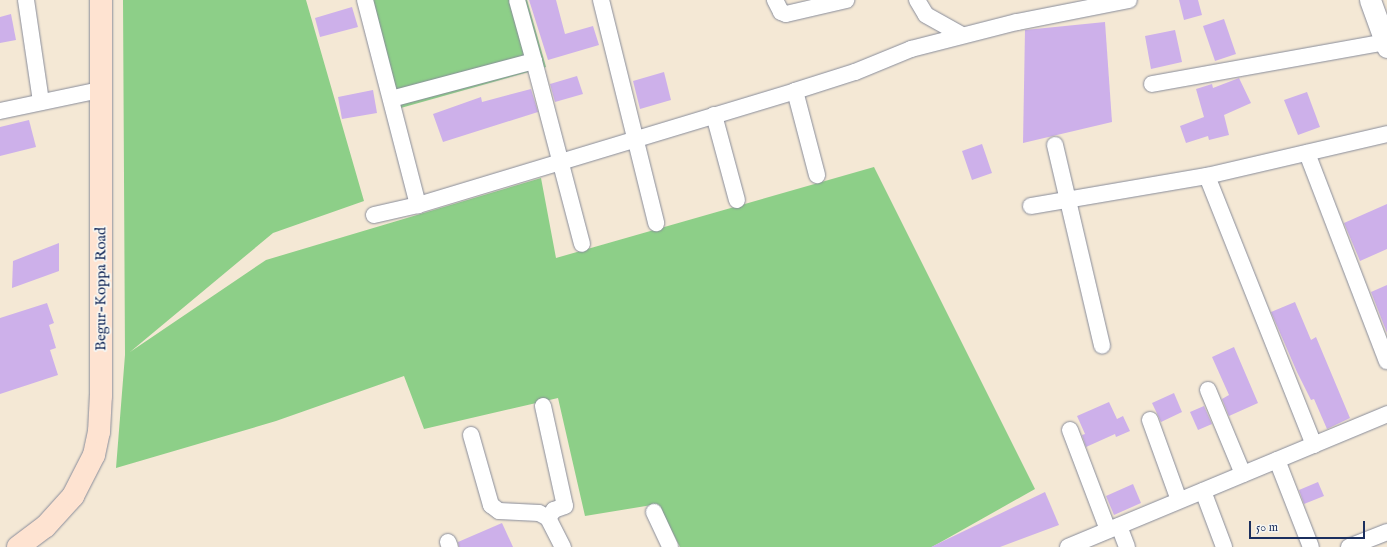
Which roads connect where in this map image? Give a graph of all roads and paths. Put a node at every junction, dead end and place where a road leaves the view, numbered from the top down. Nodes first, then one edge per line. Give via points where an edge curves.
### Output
1 (26, 0) edge
2 (101, 0) edge
3 (365, 0) edge
4 (517, 0) edge
5 (601, 0) edge
6 (775, 0) edge
7 (846, 0) edge
8 (917, 0) edge
9 (1129, 0) edge
10 (1370, 0) edge
11 (962, 36) junction
12 (1386, 45) edge
13 (534, 61) junction
14 (1152, 84) dead end
15 (100, 90) junction
16 (795, 91) junction
17 (391, 99) junction
18 (41, 102) junction
19 (0, 111) edge
20 (714, 115) junction
21 (1387, 134) edge
22 (638, 138) junction
23 (1055, 145) dead end
24 (1307, 152) junction
25 (561, 162) junction
26 (817, 175) dead end
27 (1207, 176) junction
28 (737, 200) dead end
29 (1069, 200) junction
30 (418, 205) junction
31 (1031, 206) dead end
32 (374, 215) dead end
33 (656, 223) dead end
34 (582, 244) dead end
35 (1102, 346) dead end
36 (1387, 361) edge
37 (1208, 390) dead end
38 (543, 406) dead end
39 (1387, 414) edge
40 (1150, 420) dead end
41 (1070, 430) dead end
42 (471, 435) dead end
43 (1314, 444) junction
44 (1277, 460) junction
45 (1242, 474) junction
46 (1203, 491) junction
47 (1179, 500) junction
48 (654, 512) dead end
49 (548, 518) junction
50 (1113, 528) junction
51 (1387, 532) edge
52 (18, 547) edge
53 (563, 547) edge
54 (670, 547) edge
55 (1068, 547) edge
56 (1127, 547) edge
57 (1224, 547) edge
58 (1311, 547) edge
59 (1350, 547) edge

1 - 18 street
2 - 15 main road, Begur-Koppa Road
3 - 17 street
4 - 13 street
5 - 22 street
6 - 7 street via 781,12 786,14
8 - 11 street via 926,15
9 - 11 street
10 - 12 street
11 - 16 street via 911,49 855,72
12 - 14 street
13 - 17 street
13 - 25 street
15 - 18 street
15 - 52 main road, Begur-Koppa Road via 99,432 94,455 73,496 45,527
16 - 20 street
16 - 26 street
17 - 30 street
18 - 19 street
20 - 22 street
20 - 28 street
21 - 24 street
22 - 25 street
22 - 33 street
23 - 29 street
24 - 27 street
24 - 36 street
25 - 30 street
25 - 34 street
27 - 29 street
27 - 43 street
29 - 31 street
29 - 35 street
30 - 32 street
37 - 45 street
38 - 49 street via 565,506 554,510
39 - 43 street
40 - 47 street
41 - 50 street
42 - 49 street via 491,505 499,511 539,513
43 - 44 street
44 - 45 street
44 - 58 street
45 - 46 street
46 - 47 street
46 - 57 street
47 - 50 street
48 - 54 street
49 - 53 street
50 - 55 street
50 - 56 street
51 - 59 street

